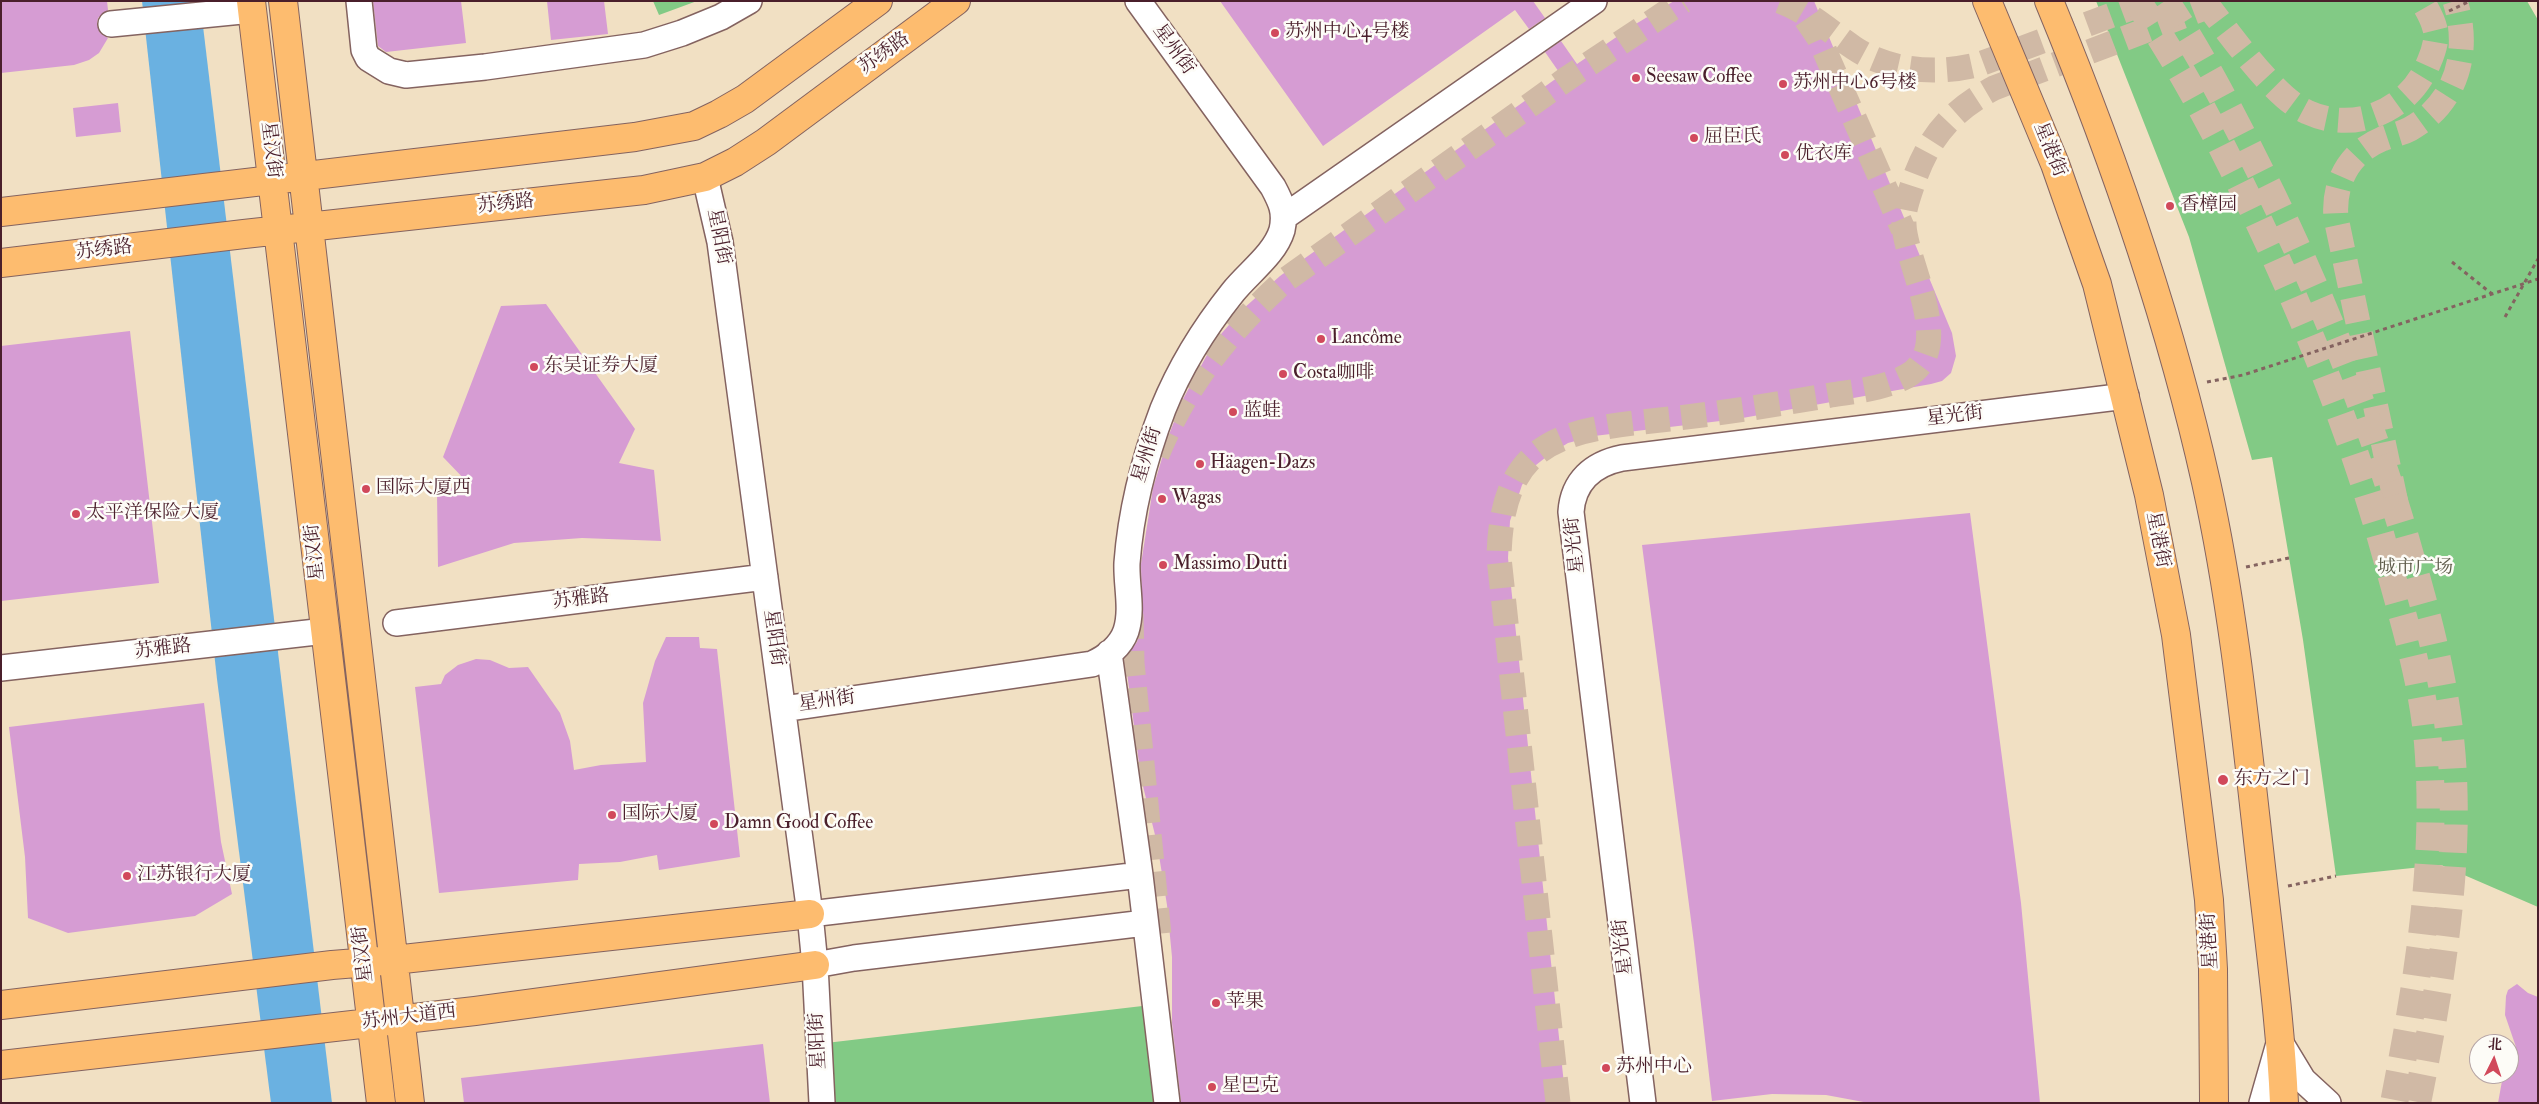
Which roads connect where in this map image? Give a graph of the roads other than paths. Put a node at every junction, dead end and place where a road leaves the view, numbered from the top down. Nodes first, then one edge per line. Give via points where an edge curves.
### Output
1 (284, 1) edge
2 (360, 1) edge
3 (749, 1) edge
4 (878, 1) edge
5 (956, 1) edge
6 (1138, 1) edge
7 (1594, 1) edge
8 (1987, 1) edge
9 (2049, 1) edge
10 (251, 6) edge
11 (121, 23) dead end
12 (303, 176) junction
13 (705, 177) junction
14 (273, 179) junction
15 (1, 212) edge
16 (1284, 217) junction
17 (309, 227) junction
18 (279, 230) junction
19 (1, 263) edge
20 (2126, 396) junction
21 (765, 577) junction
22 (396, 623) dead end
23 (325, 631) junction
24 (1109, 654) junction
25 (1, 668) edge
26 (783, 709) junction
27 (1140, 875) junction
28 (810, 914) junction
29 (1145, 923) junction
30 (394, 960) junction
31 (365, 963) junction
32 (815, 964) junction
33 (1, 1005) edge
34 (400, 1019) junction
35 (372, 1023) junction
36 (2280, 1042) junction
37 (1, 1066) edge
38 (381, 1103) edge
39 (410, 1103) edge
40 (822, 1103) edge
41 (1167, 1103) edge
42 (1643, 1103) edge
43 (2214, 1103) edge
44 (2262, 1103) edge
45 (2284, 1103) edge
46 (2328, 1103) edge

1 - 12 main road, 星汉街
2 - 3 street via 364,50 368,58 389,71 406,75 644,45 721,17
4 - 12 main road via 745,99 694,126 635,137
5 - 13 main road, 苏绣路 via 766,142
6 - 16 street, 星州街 via 1273,187 1282,203
7 - 16 street
8 - 20 main road, 星港街 via 2062,180 2097,284
9 - 36 main road via 2127,201 2183,386 2206,484 2247,726
10 - 11 street via 209,15
10 - 14 main road, 星汉街
12 - 14 main road
12 - 17 main road, 星汉街
13 - 17 main road, 苏绣路 via 644,190
13 - 21 street, 星阳街 via 720,242
14 - 15 main road
14 - 18 main road, 星汉街
16 - 24 street, 星州街 via 1273,246 1210,324 1165,405 1146,457 1133,511 1127,566 1129,610 1126,631
17 - 18 main road, 苏绣路
17 - 30 main road, 星汉街
18 - 19 main road, 苏绣路
18 - 23 main road, 星汉街
20 - 42 street, 星光街 via 1622,458 1602,463 1582,481 1571,512
20 - 43 main road, 星港街 via 2176,635 2193,760 2209,900
21 - 22 street, 苏雅路
21 - 26 street, 星阳街
23 - 25 street, 苏雅路
23 - 31 main road, 星汉街
24 - 26 street, 星州街 via 1092,664
24 - 27 street
26 - 28 street, 星阳街
27 - 28 street
27 - 29 street
28 - 30 main road
28 - 32 street, 星阳街
29 - 32 street
29 - 41 street
30 - 31 main road
30 - 34 main road, 星汉街
31 - 33 main road
31 - 35 main road, 星汉街
32 - 34 main road, 苏州大道西
32 - 40 street, 星阳街
34 - 35 main road, 苏州大道西
34 - 39 main road, 星汉街
35 - 37 main road, 苏州大道西
35 - 38 main road, 星汉街
36 - 44 street
36 - 45 main road
36 - 46 street via 2303,1080

